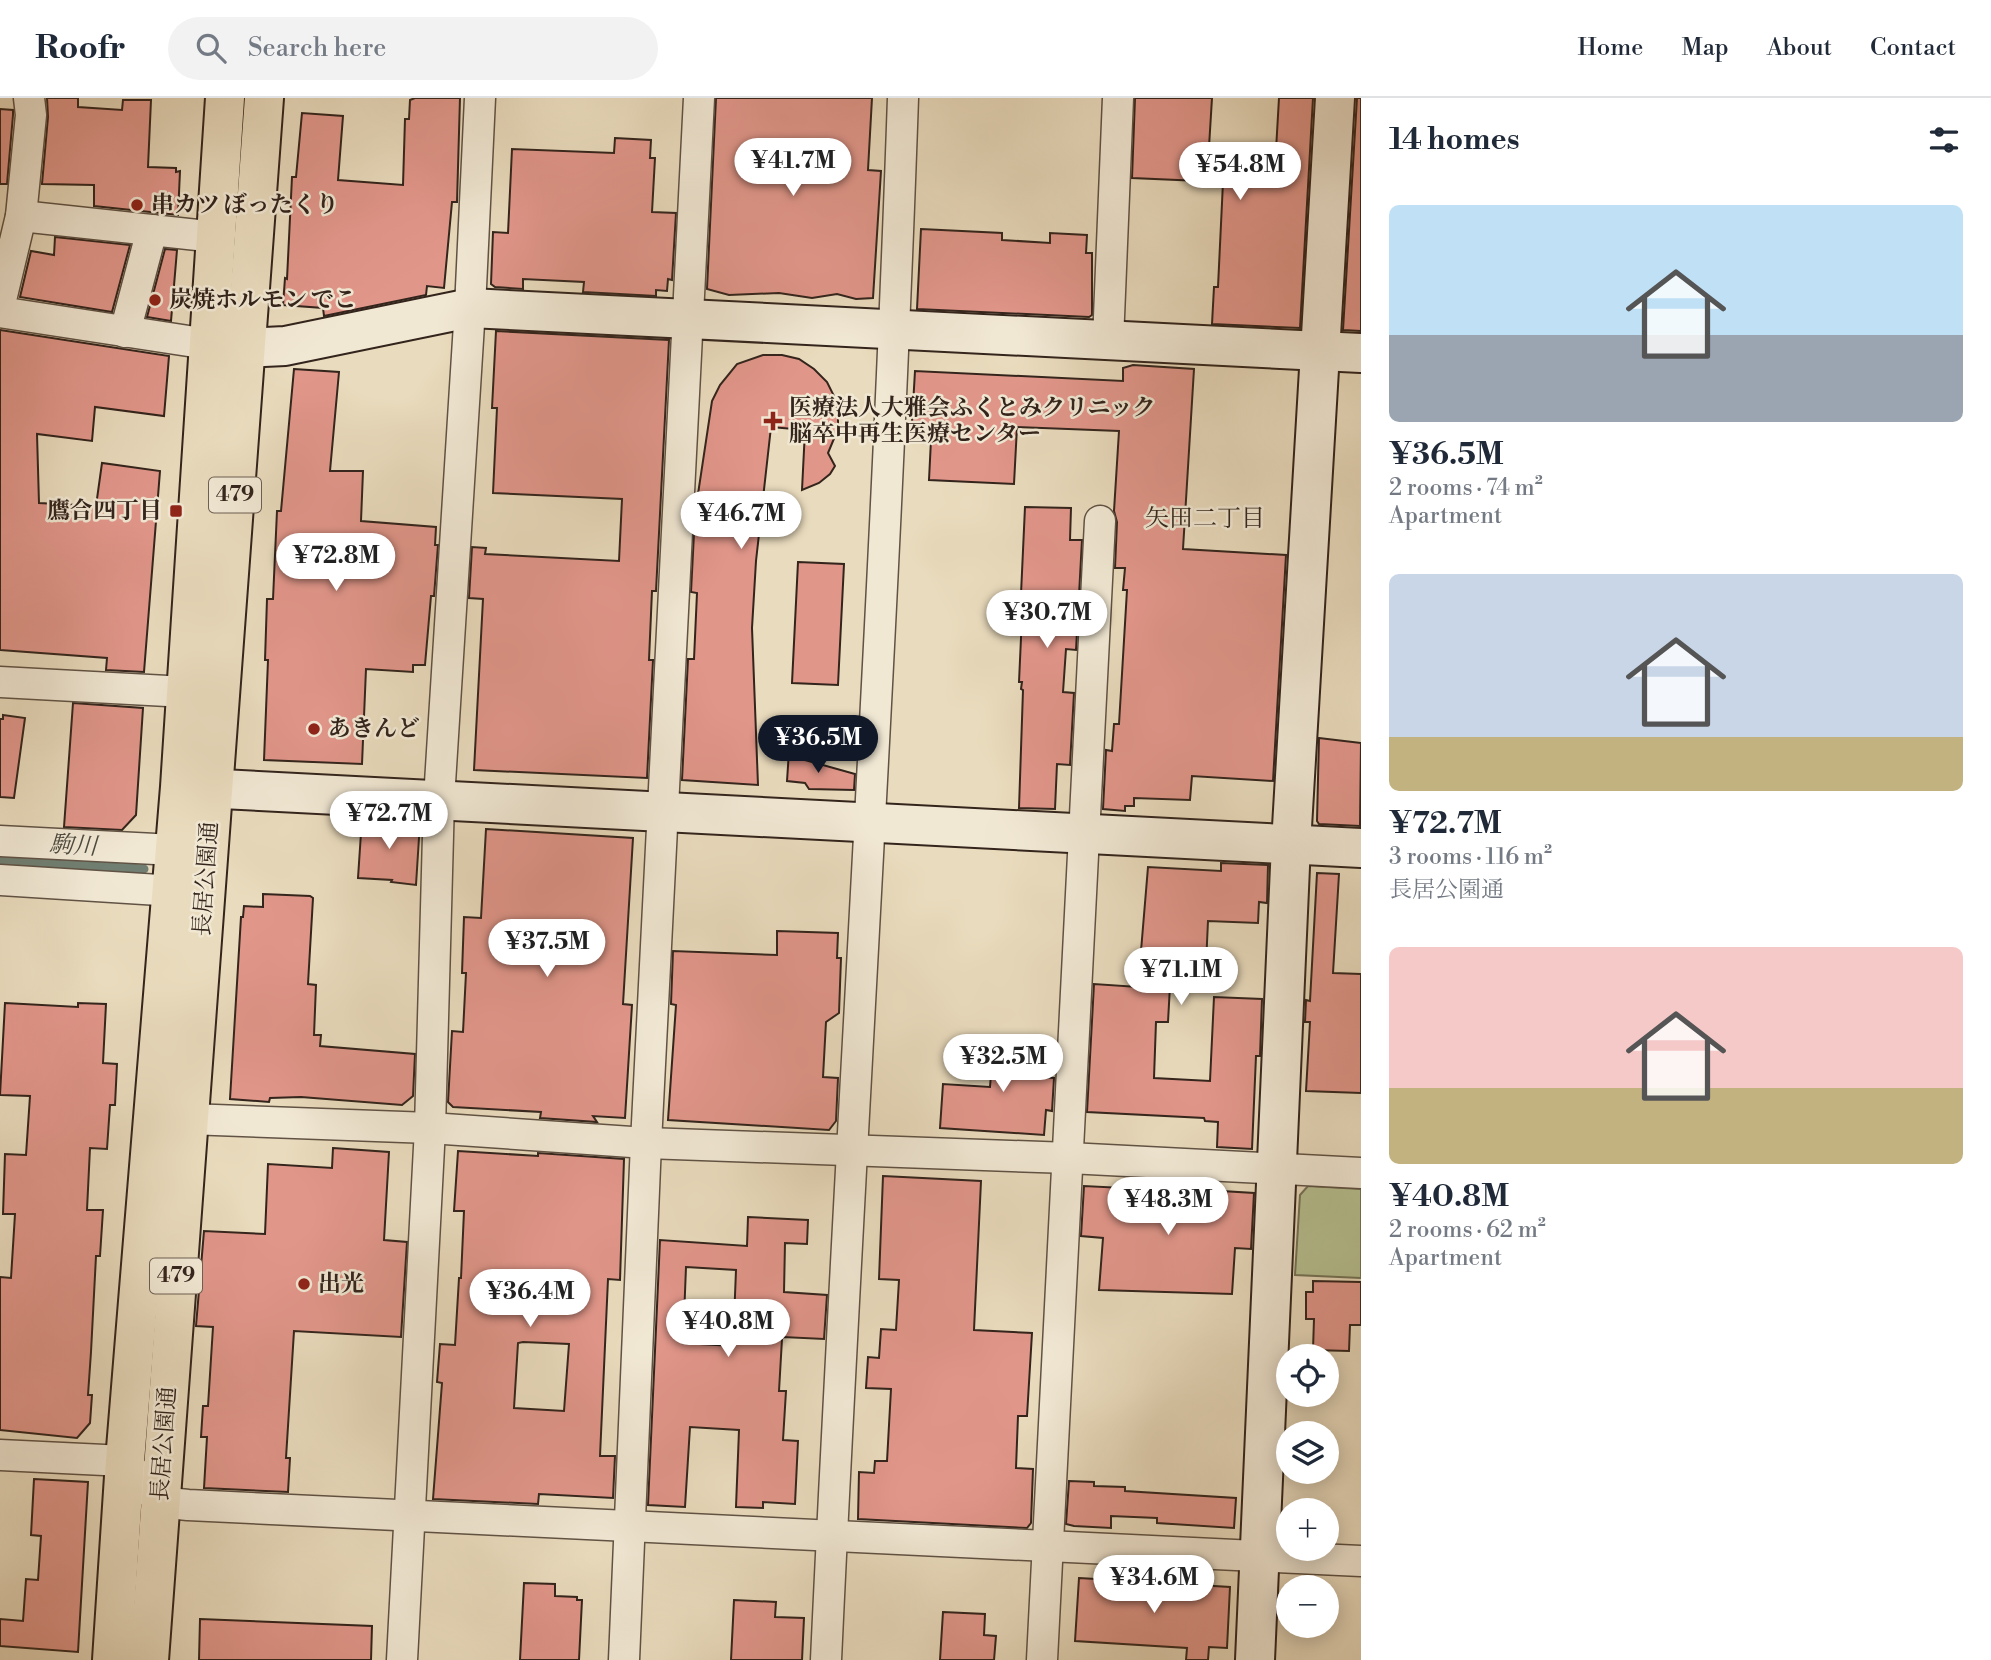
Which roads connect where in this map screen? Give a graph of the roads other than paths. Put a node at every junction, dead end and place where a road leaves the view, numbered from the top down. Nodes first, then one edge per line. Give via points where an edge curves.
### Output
1 (29, 98) edge
2 (225, 98) edge
3 (264, 98) edge
4 (480, 98) edge
5 (699, 98) edge
6 (903, 98) edge
7 (1118, 98) edge
8 (1335, 98) edge
9 (21, 216) junction
10 (152, 230) junction
11 (216, 237) junction
12 (0, 304) edge
13 (470, 308) junction
14 (0, 312) edge
15 (689, 319) junction
16 (895, 330) junction
17 (125, 332) junction
18 (1108, 341) junction
19 (208, 344) junction
20 (246, 348) junction
21 (1321, 351) junction
22 (1361, 353) edge
23 (1100, 521) dead end
24 (0, 682) edge
25 (187, 691) junction
26 (197, 787) junction
27 (439, 799) junction
28 (663, 814) junction
29 (871, 824) junction
30 (1085, 834) junction
31 (0, 841) edge
32 (1291, 845) junction
33 (1361, 848) edge
34 (192, 850) junction
35 (0, 880) edge
36 (189, 891) junction
37 (188, 1119) junction
38 (430, 1128) junction
39 (646, 1143) junction
40 (852, 1150) junction
41 (1069, 1158) junction
42 (1278, 1169) junction
43 (1361, 1173) edge
44 (0, 1455) edge
45 (125, 1461) junction
46 (159, 1502) junction
47 (411, 1515) junction
48 (631, 1525) junction
49 (832, 1535) junction
50 (1047, 1545) junction
51 (1260, 1556) junction
52 (1361, 1561) edge
53 (112, 1660) edge
54 (149, 1660) edge
55 (402, 1660) edge
56 (624, 1660) edge
57 (826, 1660) edge
58 (1042, 1660) edge
59 (1255, 1660) edge

1 - 9 street
2 - 11 highway, 長居公園通 / 479
3 - 20 highway, 長居公園通 / 479
4 - 13 street
5 - 15 street
6 - 16 street
7 - 18 street
8 - 21 street
9 - 10 street
9 - 12 street
10 - 11 street
10 - 17 street
11 - 19 highway, 長居公園通 / 479
13 - 15 street
13 - 20 street via 285,346
13 - 27 street
14 - 17 street
15 - 16 street
15 - 28 street
16 - 18 street
16 - 29 street
17 - 19 street
18 - 21 street
19 - 20 street
19 - 25 highway, 長居公園通 / 479
20 - 26 highway, 長居公園通 / 479
21 - 22 street
21 - 32 street
23 - 30 street
24 - 25 street
25 - 26 highway, 長居公園通 / 479
26 - 27 street
26 - 34 highway, 長居公園通 / 479
27 - 28 street
27 - 38 street
28 - 29 street
28 - 39 street
29 - 30 street
29 - 40 street
30 - 32 street
30 - 41 street
31 - 34 street
32 - 33 street
32 - 42 street
34 - 36 highway, 長居公園通 / 479
35 - 36 street
36 - 37 highway, 長居公園通 / 479
36 - 45 highway, 長居公園通 / 479
37 - 38 street
37 - 46 highway, 長居公園通 / 479
38 - 39 street
38 - 47 street
39 - 40 street
39 - 48 street
40 - 41 street
40 - 49 street
41 - 42 street
41 - 50 street
42 - 43 street
42 - 51 street
44 - 45 street
45 - 46 street
45 - 53 highway, 長居公園通 / 479
46 - 47 street
46 - 54 highway, 長居公園通 / 479
47 - 48 street
47 - 55 street
48 - 49 street
48 - 56 street
49 - 50 street
49 - 57 street
50 - 51 street
50 - 58 street
51 - 52 street
51 - 59 street

